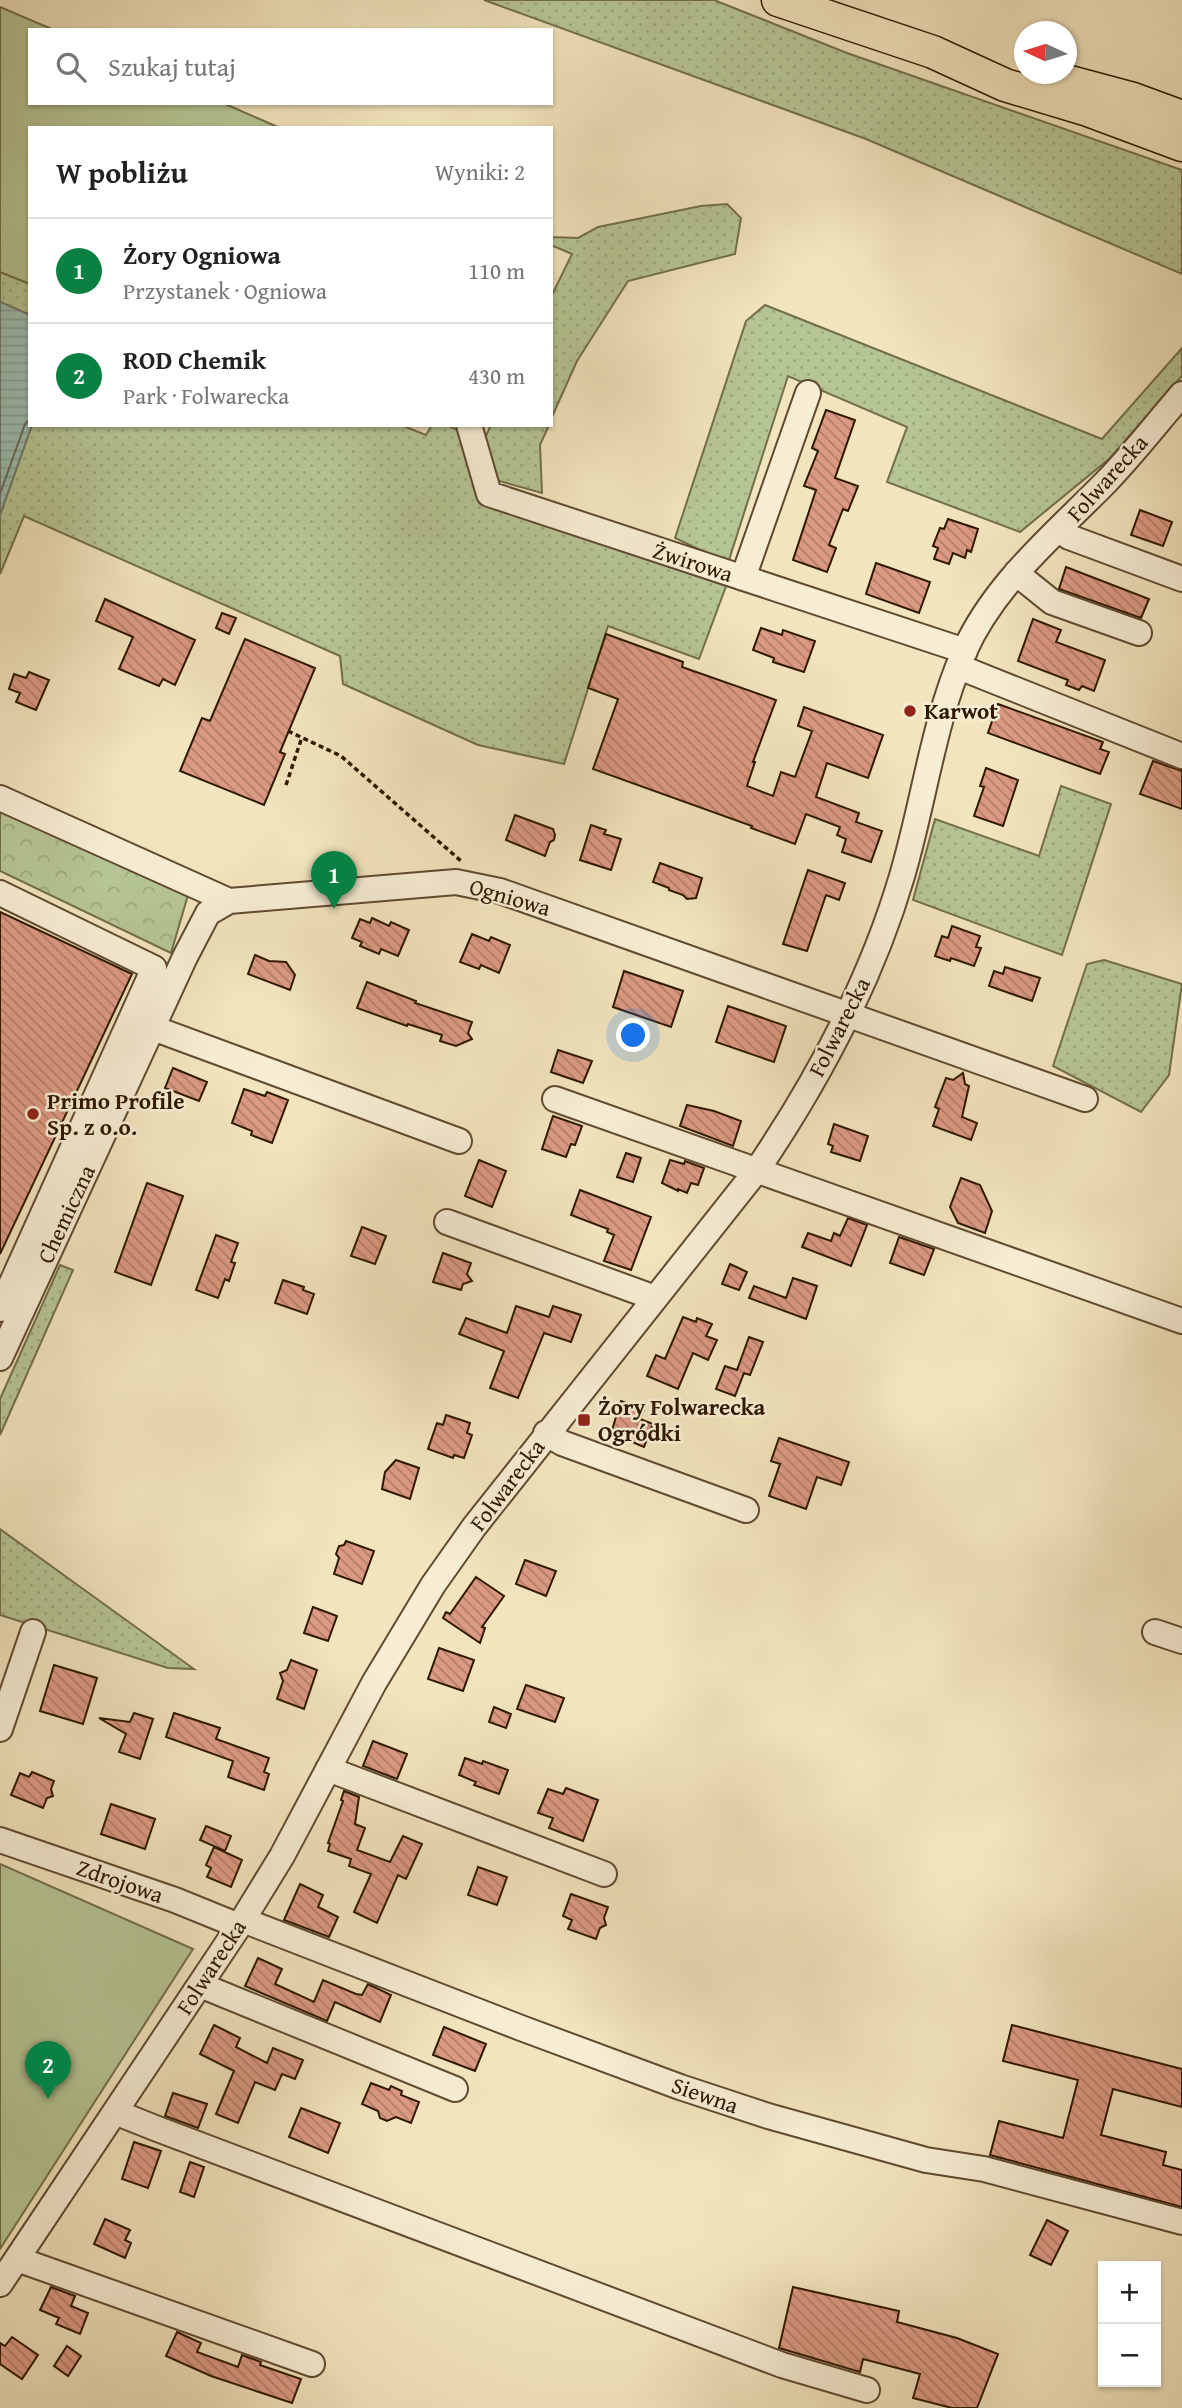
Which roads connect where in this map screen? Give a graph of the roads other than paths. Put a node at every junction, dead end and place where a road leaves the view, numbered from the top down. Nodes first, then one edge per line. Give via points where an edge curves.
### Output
1 (778, 0) edge
2 (933, 52) junction
3 (1014, 67) edge
4 (1077, 84) edge
5 (1182, 117) edge
6 (1182, 145) edge
7 (808, 393) dead end
8 (1182, 394) edge
9 (470, 427) edge
10 (1059, 530) junction
11 (1016, 573) junction
12 (743, 578) junction
13 (1182, 579) edge
14 (1139, 633) dead end
15 (962, 659) junction
16 (1182, 756) edge
17 (0, 798) edge
18 (0, 893) edge
19 (229, 901) junction
20 (181, 967) junction
21 (153, 968) junction
22 (847, 1014) junction
23 (153, 1028) junction
24 (555, 1099) dead end
25 (1085, 1099) dead end
26 (459, 1141) dead end
27 (757, 1170) junction
28 (447, 1222) dead end
29 (655, 1298) junction
30 (0, 1309) edge
31 (1182, 1321) edge
32 (0, 1358) edge
33 (546, 1433) junction
34 (746, 1510) dead end
35 (33, 1632) dead end
36 (1155, 1632) dead end
37 (1182, 1641) edge
38 (0, 1729) edge
39 (328, 1769) junction
40 (0, 1840) edge
41 (604, 1874) dead end
42 (241, 1923) junction
43 (200, 1985) junction
44 (455, 2089) dead end
45 (115, 2112) junction
46 (1182, 2222) edge
47 (17, 2259) junction
48 (0, 2284) edge
49 (312, 2364) dead end
50 (867, 2390) dead end

1 - 2 main road
2 - 3 main road
2 - 6 main road via 1005,85
4 - 5 main road
7 - 12 street
8 - 10 street, Folwarecka
9 - 12 street, Żwirowa via 489,494
10 - 11 street, Folwarecka
10 - 13 street, Folwarecka
11 - 14 street via 1052,602
11 - 15 street, Folwarecka via 985,613
12 - 15 street, Żwirowa
15 - 16 street
15 - 22 street, Folwarecka via 940,725 902,876 878,947
17 - 19 street
18 - 21 street
19 - 20 street via 208,913
19 - 22 street, Ogniowa via 456,882 477,885
20 - 21 street
20 - 23 street, Chemiczna
21 - 30 street
22 - 25 street, Ogniowa
22 - 27 street, Folwarecka
23 - 26 street
23 - 32 street, Chemiczna
24 - 27 street
27 - 29 street, Folwarecka
27 - 31 street
28 - 29 street
29 - 33 street, Folwarecka
33 - 34 street via 562,1443
33 - 39 street, Folwarecka via 433,1585
35 - 38 street
36 - 37 street
39 - 41 street
39 - 42 street, Folwarecka
40 - 42 street, Zdrojowa
42 - 43 street, Folwarecka
42 - 46 street, Siewna via 768,2116
43 - 44 street
43 - 45 street, Folwarecka
45 - 47 street, Folwarecka
45 - 50 street via 782,2365
47 - 48 street, Folwarecka
47 - 49 street

